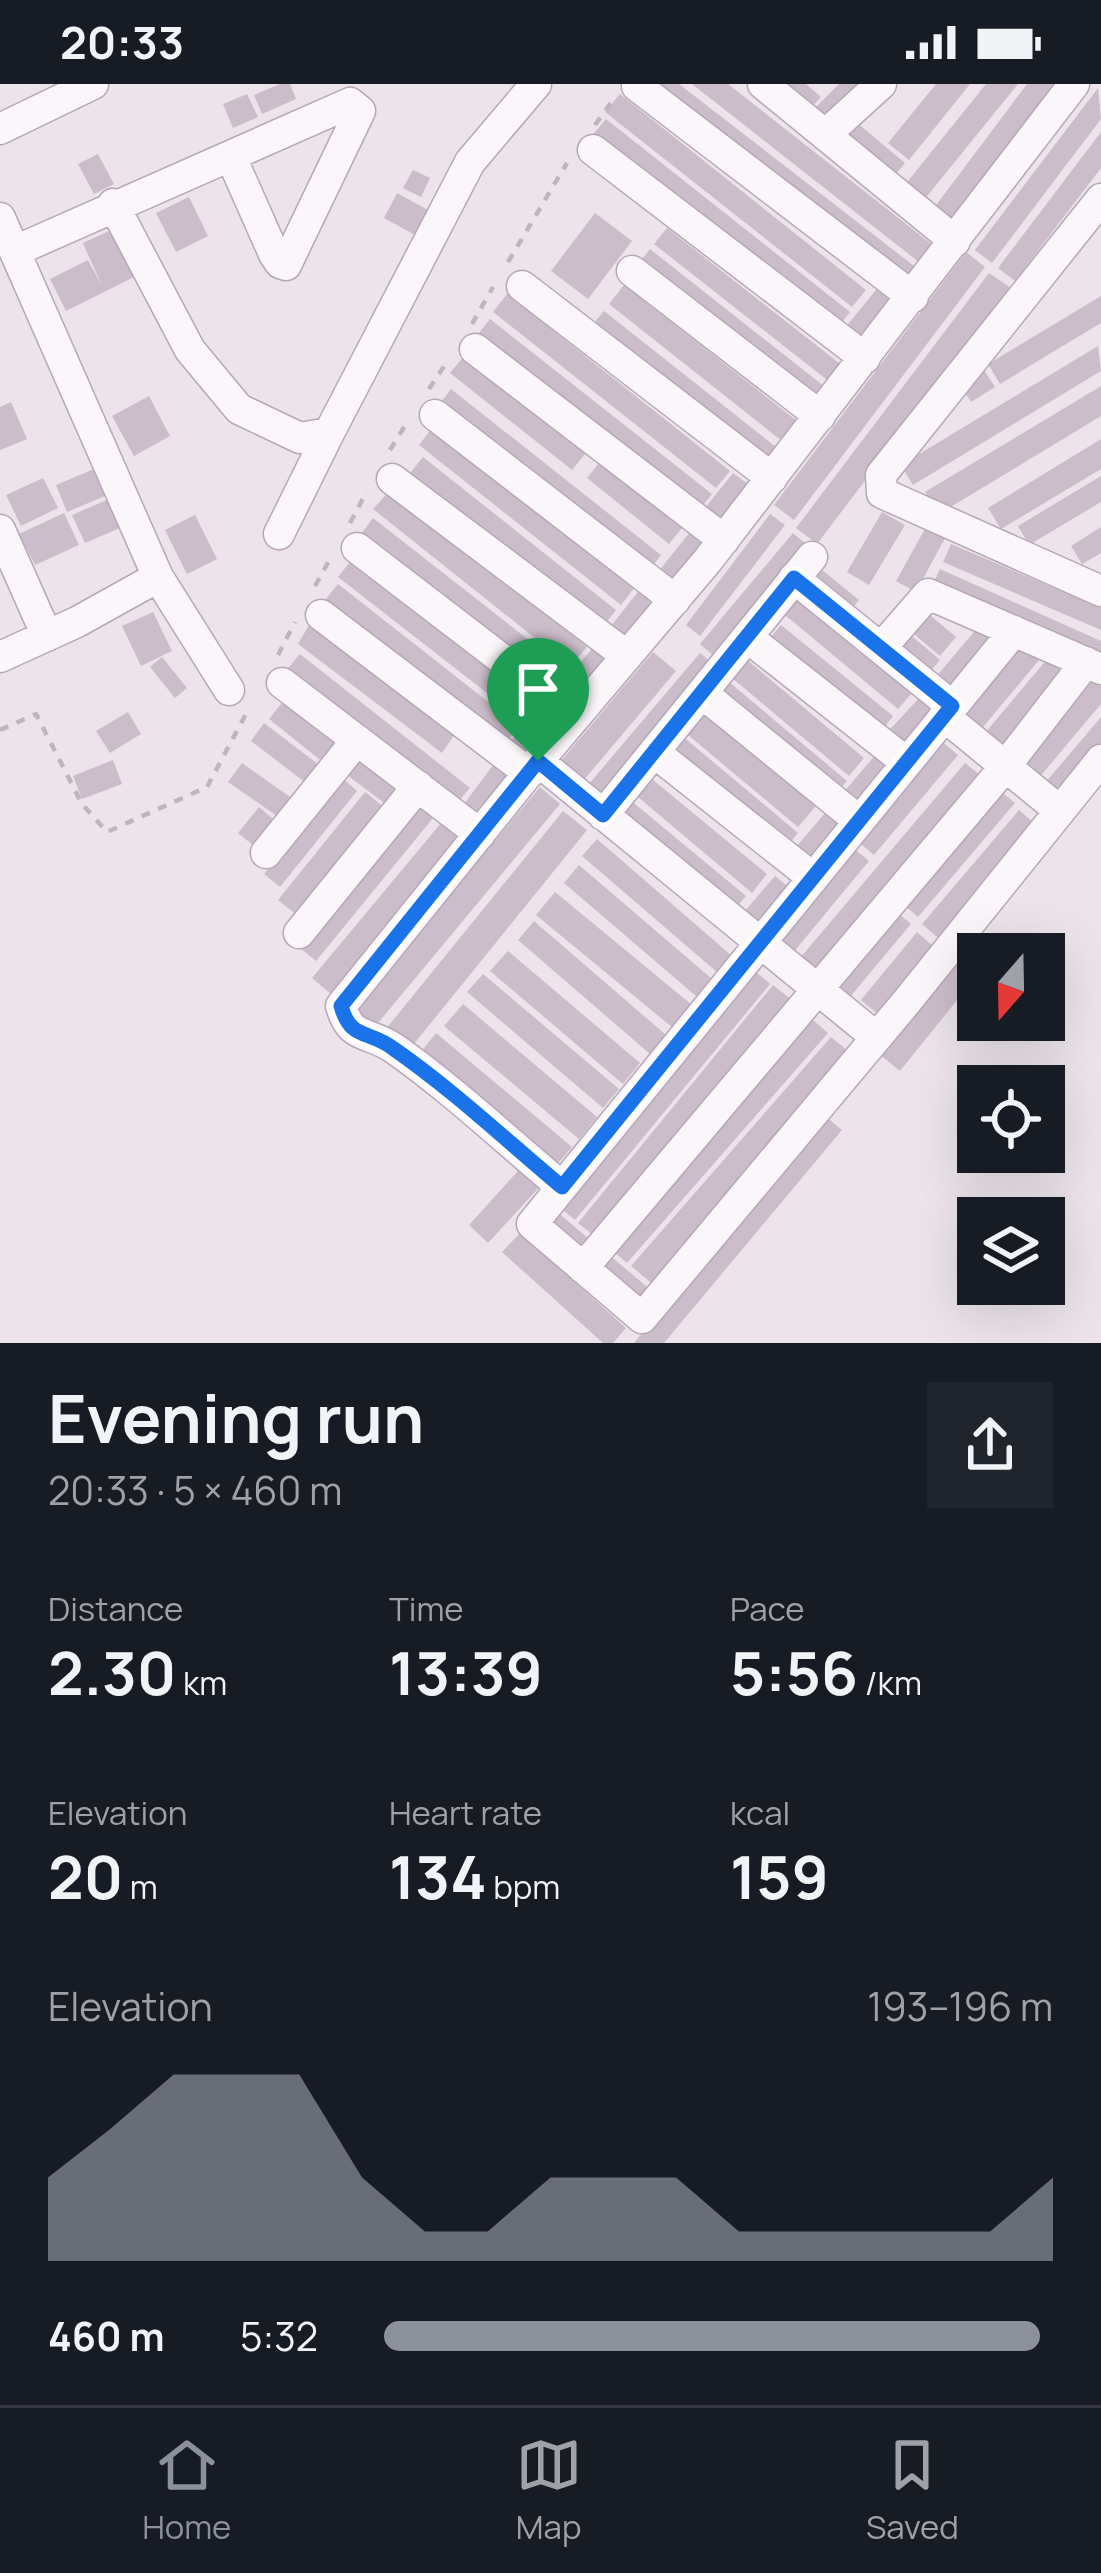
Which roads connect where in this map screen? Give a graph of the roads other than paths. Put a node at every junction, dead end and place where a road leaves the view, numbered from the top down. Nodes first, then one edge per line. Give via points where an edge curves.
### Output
1 (93, 84) edge
2 (536, 84) edge
3 (763, 84) edge
4 (881, 84) edge
5 (1075, 84) edge
6 (628, 88) edge
7 (0, 129) edge
8 (825, 135) junction
9 (582, 149) road end
10 (231, 157) junction
11 (1101, 199) edge
12 (113, 205) junction
13 (0, 218) edge
14 (956, 241) junction
15 (15, 251) junction
16 (632, 271) dead end
17 (522, 286) dead end
18 (913, 297) junction
19 (466, 343) road end
20 (865, 358) junction
21 (421, 412) road end
22 (820, 416) junction
23 (329, 433) junction
24 (384, 471) road end
25 (772, 478) junction
26 (0, 530) edge
27 (280, 533) dead end
28 (724, 540) junction
29 (344, 545) road end
30 (158, 577) junction
31 (1101, 591) edge
32 (675, 600) junction
33 (311, 606) road end
34 (1014, 631) junction
35 (47, 636) junction
36 (748, 637) junction
37 (881, 648) junction
38 (627, 656) junction
39 (0, 657) edge
40 (1094, 665) edge
41 (276, 676) road end
42 (702, 693) junction
43 (239, 699) road end
44 (948, 711) junction
45 (576, 716) junction
46 (357, 740) junction
47 (654, 752) junction
48 (1101, 760) edge
49 (906, 762) junction
50 (534, 767) junction
51 (1004, 768) junction
52 (418, 786) junction
53 (1060, 812) junction
54 (603, 815) junction
55 (858, 820) junction
56 (480, 834) junction
57 (266, 853) dead end
58 (812, 877) junction
59 (299, 933) dead end
60 (758, 941) junction
61 (817, 989) junction
62 (877, 1037) junction
63 (562, 1187) junction
64 (583, 1268) junction

1 - 7 street
2 - 23 street via 470,163
3 - 8 street
4 - 8 street
5 - 14 street
6 - 18 street
8 - 14 street
9 - 20 street
10 - 10 street via 350,104 361,111 286,265
10 - 12 street
11 - 31 street via 880,485 915,511
12 - 15 street
12 - 23 street via 190,350 239,409 300,438
13 - 15 street
14 - 18 street
15 - 30 street
16 - 22 street
17 - 25 street
18 - 20 street
19 - 28 street
20 - 22 street
21 - 32 street
22 - 25 street
23 - 27 street
24 - 38 street
25 - 28 street
26 - 35 street
28 - 32 street
29 - 45 street
30 - 35 street
30 - 43 street
32 - 38 street
33 - 50 street
34 - 37 street via 928,594
34 - 40 street
34 - 44 street
35 - 39 street
36 - 37 street via 803,568
36 - 42 street
36 - 49 street
37 - 44 street
38 - 45 street
40 - 51 street
41 - 46 street
42 - 47 street
42 - 55 street
44 - 49 street
44 - 51 street
45 - 50 street
46 - 52 street
46 - 57 street
47 - 54 street
47 - 58 street
48 - 53 street
49 - 55 street
50 - 54 street
50 - 56 street
51 - 53 street
51 - 61 street
52 - 56 street
52 - 59 street
53 - 62 street
54 - 60 street
55 - 58 street
56 - 63 street via 341,1006 354,1033 378,1037 408,1058
58 - 60 street
60 - 61 street
60 - 63 street
61 - 62 street
61 - 64 street
62 - 64 street via 641,1318
63 - 64 street via 532,1224

